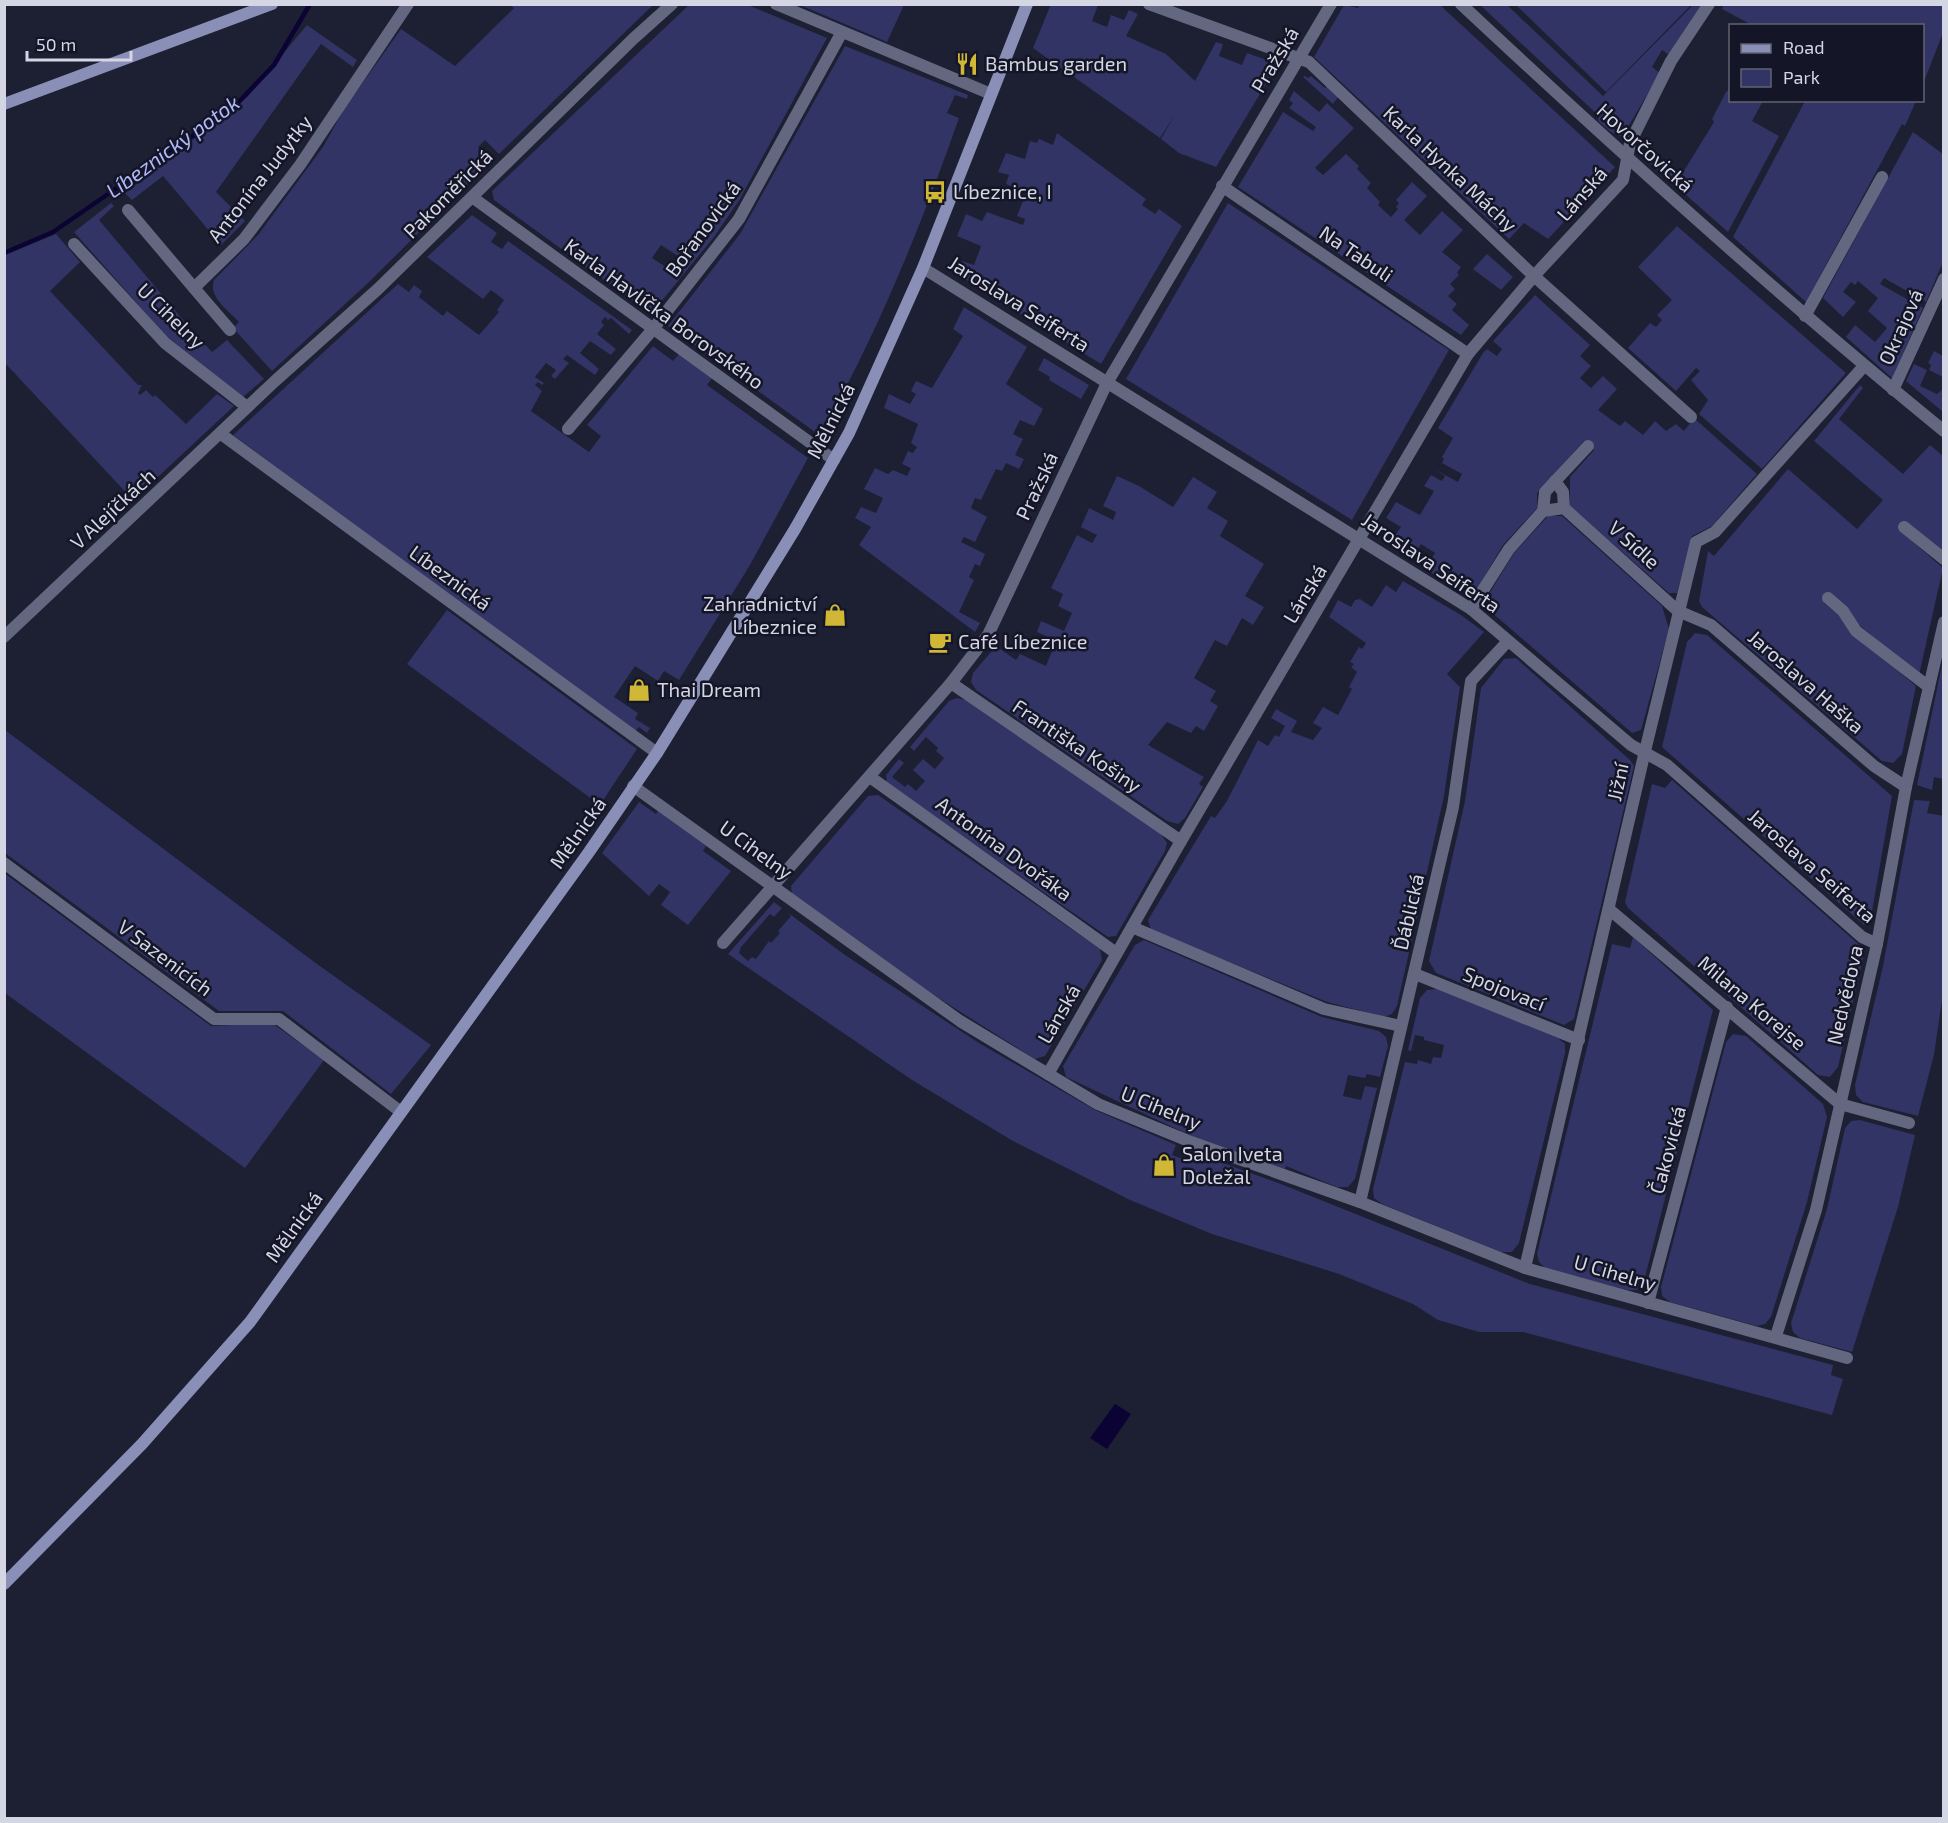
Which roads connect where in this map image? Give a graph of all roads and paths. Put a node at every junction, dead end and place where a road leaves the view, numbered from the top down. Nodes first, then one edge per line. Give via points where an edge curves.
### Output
1 (272, 4) edge
2 (408, 4) edge
3 (672, 4) edge
4 (776, 4) edge
5 (1027, 4) edge
6 (1149, 4) edge
7 (1331, 4) edge
8 (1461, 4) edge
9 (1709, 4) edge
10 (842, 32) junction
11 (1299, 57) junction
12 (991, 94) junction
13 (4, 104) edge
14 (1628, 160) junction
15 (1882, 177) dead end
16 (1222, 186) junction
17 (472, 198) junction
18 (128, 210) dead end
19 (74, 244) dead end
20 (923, 268) junction
21 (1534, 276) junction
22 (1944, 279) edge
23 (194, 288) junction
24 (1805, 316) junction
25 (653, 329) junction
26 (230, 330) dead end
27 (1468, 354) junction
28 (1864, 366) junction
29 (1107, 383) junction
30 (1893, 390) junction
31 (247, 407) junction
32 (1691, 417) dead end
33 (568, 429) dead end
34 (1944, 431) edge
35 (221, 434) junction
36 (1588, 446) dead end
37 (834, 460) junction
38 (1555, 481) junction
39 (1564, 508) junction
40 (1543, 511) junction
41 (1904, 527) dead end
42 (1360, 538) junction
43 (1944, 559) edge
44 (1828, 598) dead end
45 (1471, 609) junction
46 (1678, 611) junction
47 (1944, 622) edge
48 (4, 637) edge
49 (1508, 641) junction
50 (951, 683) junction
51 (1929, 687) junction
52 (1645, 751) junction
53 (657, 753) junction
54 (870, 777) junction
55 (633, 786) junction
56 (1906, 787) junction
57 (1181, 841) junction
58 (4, 863) edge
59 (774, 887) junction
60 (1610, 910) junction
61 (1132, 927) junction
62 (723, 943) dead end
63 (1877, 944) junction
64 (1116, 953) junction
65 (1415, 974) junction
66 (1727, 1007) junction
67 (1401, 1026) junction
68 (1579, 1040) junction
69 (1047, 1074) junction
70 (1840, 1104) junction
71 (401, 1112) junction
72 (1909, 1123) dead end
73 (1360, 1202) junction
74 (1525, 1268) junction
75 (1648, 1303) junction
76 (1776, 1336) junction
77 (1847, 1358) dead end
78 (4, 1584) edge

1 - 13 main road
2 - 23 street, Antonína Judytky via 300,165 244,239
3 - 17 street, Pakoměřická
4 - 10 street
5 - 12 main road, Mělnická
6 - 11 street, Karla Hynka Máchy
7 - 11 street, Pražská
8 - 14 street, Hovorčovická
9 - 14 street, Lánská via 1671,61 1630,143
10 - 12 street
10 - 25 street, Bořanovická via 739,219
11 - 16 street, Pražská
11 - 21 street, Karla Hynka Máchy via 1309,62
12 - 20 main road, Mělnická
14 - 21 street, Lánská via 1623,180
14 - 24 street, Hovorčovická
15 - 24 street
16 - 27 street, Na Tabuli
16 - 29 street, Pražská
17 - 25 street, Karla Havlíčka Borovského
17 - 31 street, Pakoměřická
18 - 23 street
19 - 31 street, U Cihelny via 165,343
20 - 29 street, Jaroslava Seiferta
20 - 37 main road, Mělnická
21 - 27 street, Lánská
21 - 32 street, Karla Hynka Máchy
22 - 30 street, Okrajová
23 - 26 street
24 - 28 street, Hovorčovická
25 - 33 street, Bořanovická
25 - 37 street, Karla Havlíčka Borovského
27 - 42 street, Lánská
28 - 30 street, Hovorčovická
28 - 46 street, Jižní via 1715,532 1696,542
29 - 42 street, Jaroslava Seiferta
29 - 50 street, Pražská via 988,635
30 - 34 street, Hovorčovická
31 - 35 street, V Alejíčkách
35 - 48 street, V Alejíčkách
35 - 53 street, Líbeznická
36 - 38 street
37 - 53 main road, Mělnická
38 - 39 street, V Sídle via 1563,492
38 - 40 street via 1545,492
39 - 40 street
39 - 46 street, V Sídle
40 - 45 street via 1509,549
41 - 43 street
42 - 45 street, Jaroslava Seiferta
42 - 57 street, Lánská
44 - 51 street via 1843,611 1856,631
45 - 49 street, Jaroslava Seiferta
46 - 52 street, Jižní
46 - 56 street, Jaroslava Haška via 1711,625 1874,766
47 - 51 street, Nedvědova
49 - 52 street, Jaroslava Seiferta via 1631,745
49 - 65 street, Ďáblická via 1471,681 1453,807
50 - 54 street, Pražská
50 - 57 street, Františka Košiny
51 - 56 street, Nedvědova
52 - 60 street, Jižní
52 - 63 street, Jaroslava Seiferta via 1667,765 1863,937
53 - 55 main road, Mělnická
54 - 59 street, Pražská
54 - 64 street, Antonína Dvořáka
55 - 59 street, U Cihelny
55 - 71 main road, Mělnická
56 - 63 street, Nedvědova
57 - 61 street, Lánská
58 - 71 street, V Sazenicích via 214,1019 279,1019
59 - 62 street, Pražská
59 - 69 street, U Cihelny via 960,1021
60 - 66 street, Milana Korejse
60 - 68 street, Jižní
61 - 64 street, Lánská
61 - 67 street via 1324,1009
63 - 70 street, Nedvědova
64 - 69 street, Lánská
65 - 67 street, Ďáblická
65 - 68 street, Spojovací
66 - 70 street, Milana Korejse
66 - 75 street, Čakovická
67 - 73 street, Ďáblická
68 - 74 street, Jižní
69 - 73 street, U Cihelny via 1098,1104 1191,1142
70 - 72 street, Milana Korejse
70 - 76 street, Nedvědova via 1816,1210
71 - 78 main road, Mělnická via 250,1322 142,1444
73 - 74 street, U Cihelny
74 - 75 street, U Cihelny
75 - 76 street, U Cihelny
76 - 77 street, U Cihelny

